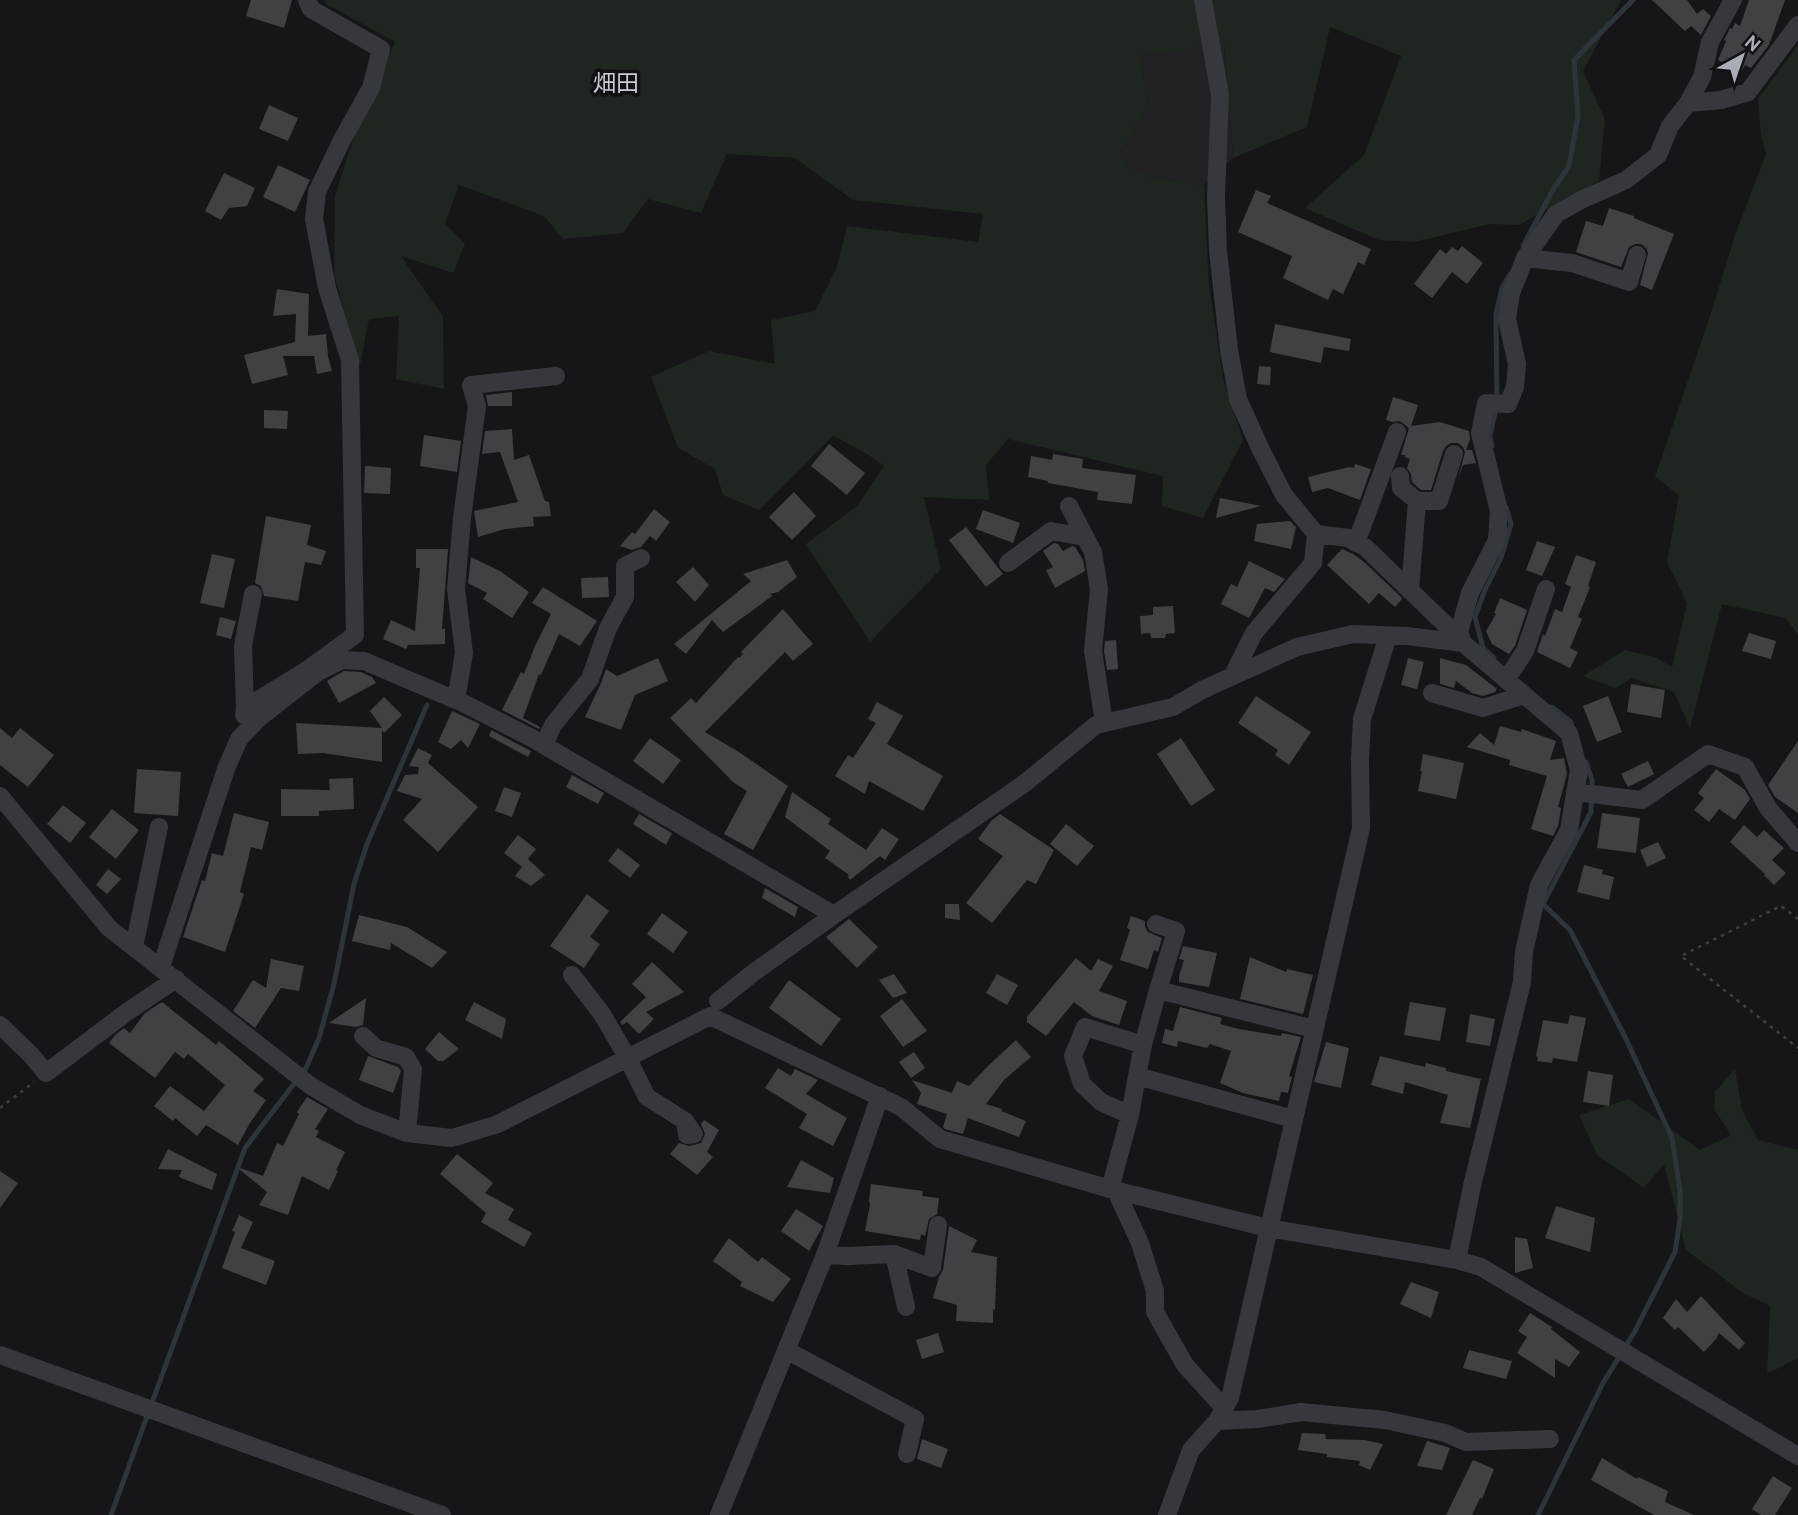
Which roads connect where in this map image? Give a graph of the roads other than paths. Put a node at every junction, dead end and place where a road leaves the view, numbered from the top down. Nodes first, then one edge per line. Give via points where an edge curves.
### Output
1 (307, 0) edge
2 (1203, 0) edge
3 (1733, 0) edge
4 (1798, 25) edge
5 (1688, 103) junction
6 (1637, 256) dead end
7 (1525, 258) junction
8 (556, 376) dead end
9 (1397, 432) dead end
10 (1454, 454) dead end
11 (1399, 476) dead end
12 (1417, 501) junction
13 (1069, 506) dead end
14 (1315, 534) junction
15 (1086, 537) junction
16 (1356, 543) junction
17 (641, 558) dead end
18 (1008, 563) dead end
19 (1546, 589) dead end
20 (1410, 591) junction
21 (253, 594) dead end
22 (1388, 635) junction
23 (1461, 637) junction
24 (1510, 674) junction
25 (1233, 675) junction
26 (1432, 693) dead end
27 (1524, 695) junction
28 (456, 700) junction
29 (245, 708) junction
30 (1104, 723) junction
31 (239, 739) junction
32 (544, 745) junction
33 (1578, 793) junction
34 (0, 796) edge
35 (159, 827) dead end
36 (1798, 843) edge
37 (834, 915) junction
38 (1156, 924) dead end
39 (134, 947) junction
40 (161, 967) junction
41 (572, 975) dead end
42 (176, 979) junction
43 (1158, 990) junction
44 (718, 1001) dead end
45 (0, 1025) edge
46 (1314, 1029) junction
47 (363, 1036) dead end
48 (1143, 1045) junction
49 (627, 1057) junction
50 (1137, 1076) junction
51 (880, 1096) junction
52 (1130, 1115) junction
53 (1293, 1119) junction
54 (685, 1121) dead end
55 (407, 1133) junction
56 (1113, 1190) junction
57 (938, 1225) dead end
58 (1268, 1228) junction
59 (894, 1254) junction
60 (825, 1255) junction
61 (1457, 1260) junction
62 (906, 1307) dead end
63 (786, 1350) junction
64 (0, 1355) edge
65 (1221, 1414) junction
66 (1550, 1439) dead end
67 (907, 1454) dead end
68 (1798, 1456) edge
69 (442, 1515) edge
70 (719, 1515) edge
71 (1167, 1515) edge

1 - 29 street via 311,9 381,49 371,88 317,192 314,219 327,288 350,360 355,635
2 - 14 street via 1220,95 1218,251 1238,399 1284,495
3 - 5 street via 1710,42 1702,77
4 - 5 street via 1748,92
5 - 7 street via 1670,126 1658,155 1626,180 1556,214
6 - 7 street via 1629,282 1572,263
7 - 23 street via 1511,293 1507,319 1517,364 1514,387 1508,404 1486,403 1480,433 1499,512 1497,540 1470,593
8 - 28 street via 471,385 477,406 456,589 464,653
9 - 16 street
10 - 12 street via 1439,500
11 - 12 street via 1401,488
12 - 20 street
13 - 15 street
14 - 16 street
14 - 25 street via 1313,563 1254,634
15 - 18 street via 1051,531
15 - 30 street via 1099,589 1093,650
16 - 20 street
17 - 32 street via 625,566 625,597 590,679 553,725
19 - 24 street via 1525,651
20 - 23 street
21 - 29 street via 243,646
22 - 23 street
22 - 25 street via 1353,634 1297,647
22 - 46 street via 1362,719 1361,828
23 - 24 street
24 - 27 street
25 - 30 street via 1173,707
26 - 27 street via 1483,708
27 - 33 street via 1569,733 1580,769
28 - 31 street via 363,661 342,660 318,672
28 - 32 street
29 - 31 street
30 - 37 street via 1026,783
31 - 40 street
32 - 37 street
33 - 36 street via 1642,800 1708,754 1745,767 1768,808
33 - 61 street via 1569,830 1539,885 1532,910 1522,982
34 - 39 street via 109,928
35 - 39 street
37 - 44 street
38 - 43 street via 1175,931
39 - 40 street
40 - 42 street
41 - 49 street
42 - 45 street via 46,1073
42 - 55 street via 309,1083 360,1115
43 - 46 street
43 - 48 street
46 - 53 street
47 - 55 street via 376,1048 406,1057 413,1069
48 - 50 street
48 - 52 street via 1085,1027 1073,1056 1082,1084 1101,1102
49 - 51 street via 710,1016
49 - 54 street via 647,1097
49 - 55 street via 498,1124 452,1138
50 - 52 street
50 - 53 street
51 - 56 street via 940,1139
51 - 60 street
52 - 56 street
53 - 58 street
56 - 58 street
56 - 65 street via 1140,1243 1155,1292 1155,1312 1185,1366
57 - 59 street via 932,1268
58 - 61 street
58 - 65 street via 1230,1398
59 - 60 street
59 - 62 street
60 - 63 street
61 - 68 street via 1481,1267
63 - 67 street via 915,1419
63 - 70 street
64 - 69 street
65 - 66 street via 1258,1419 1301,1412 1385,1420 1466,1442
65 - 71 street via 1191,1450

